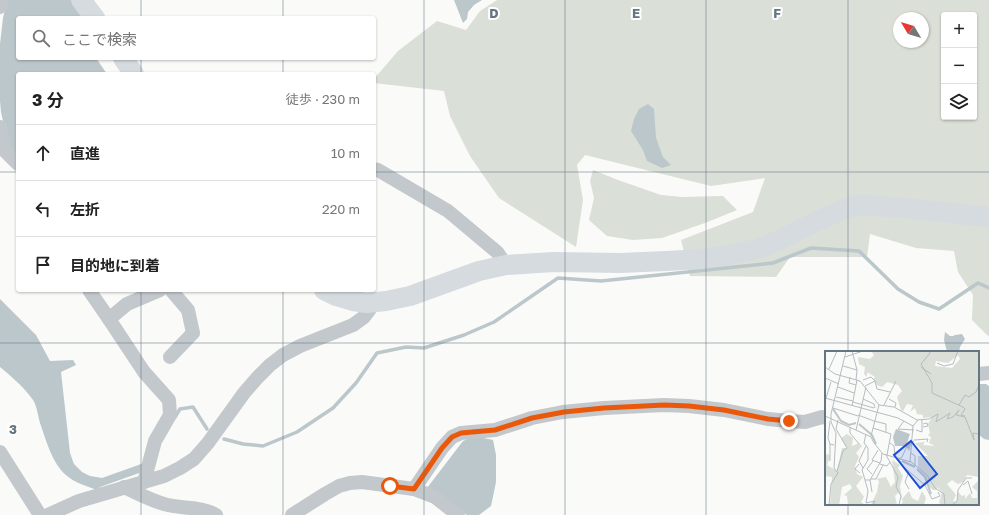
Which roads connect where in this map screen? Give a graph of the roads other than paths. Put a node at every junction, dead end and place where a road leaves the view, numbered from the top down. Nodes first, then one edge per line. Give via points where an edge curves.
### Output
1 (2, 0) edge
2 (81, 0) edge
3 (0, 7) edge
4 (93, 16) edge
5 (124, 60) edge
6 (133, 72) edge
7 (0, 127) edge
8 (16, 162) edge
9 (376, 170) edge
10 (989, 217) edge
11 (506, 265) junction
12 (90, 292) edge
13 (153, 292) edge
14 (173, 292) edge
15 (328, 292) edge
16 (375, 302) junction
17 (109, 319) junction
18 (170, 357) dead end
19 (989, 373) edge
20 (979, 374) edge
21 (825, 418) edge
22 (0, 452) edge
23 (144, 482) junction
24 (124, 488) junction
25 (414, 489) junction
26 (65, 512) edge
27 (40, 515) edge
28 (48, 515) edge
29 (216, 515) edge
30 (292, 515) edge
31 (458, 515) edge

1 - 3 street
2 - 4 street
5 - 6 street
7 - 8 street via 6,151
9 - 11 street via 448,212 497,252
10 - 11 street via 861,205 826,217 777,242 739,253 666,261
11 - 16 street via 480,270 410,296
12 - 17 street
13 - 17 street via 127,304
14 - 18 street via 188,310 193,333
15 - 16 street via 354,301
16 - 23 street via 353,325 300,346 270,365 244,393 194,459 164,476
17 - 23 street via 144,372 169,400 170,416 155,441
19 - 20 street
21 - 25 street via 805,422 789,421 724,410 664,405 564,412 532,418 495,430 461,433 452,437
22 - 27 street
23 - 24 street
24 - 26 street via 78,501
24 - 29 street via 164,504
25 - 30 street via 362,482 350,483 325,494
25 - 31 street via 435,497
26 - 28 street

